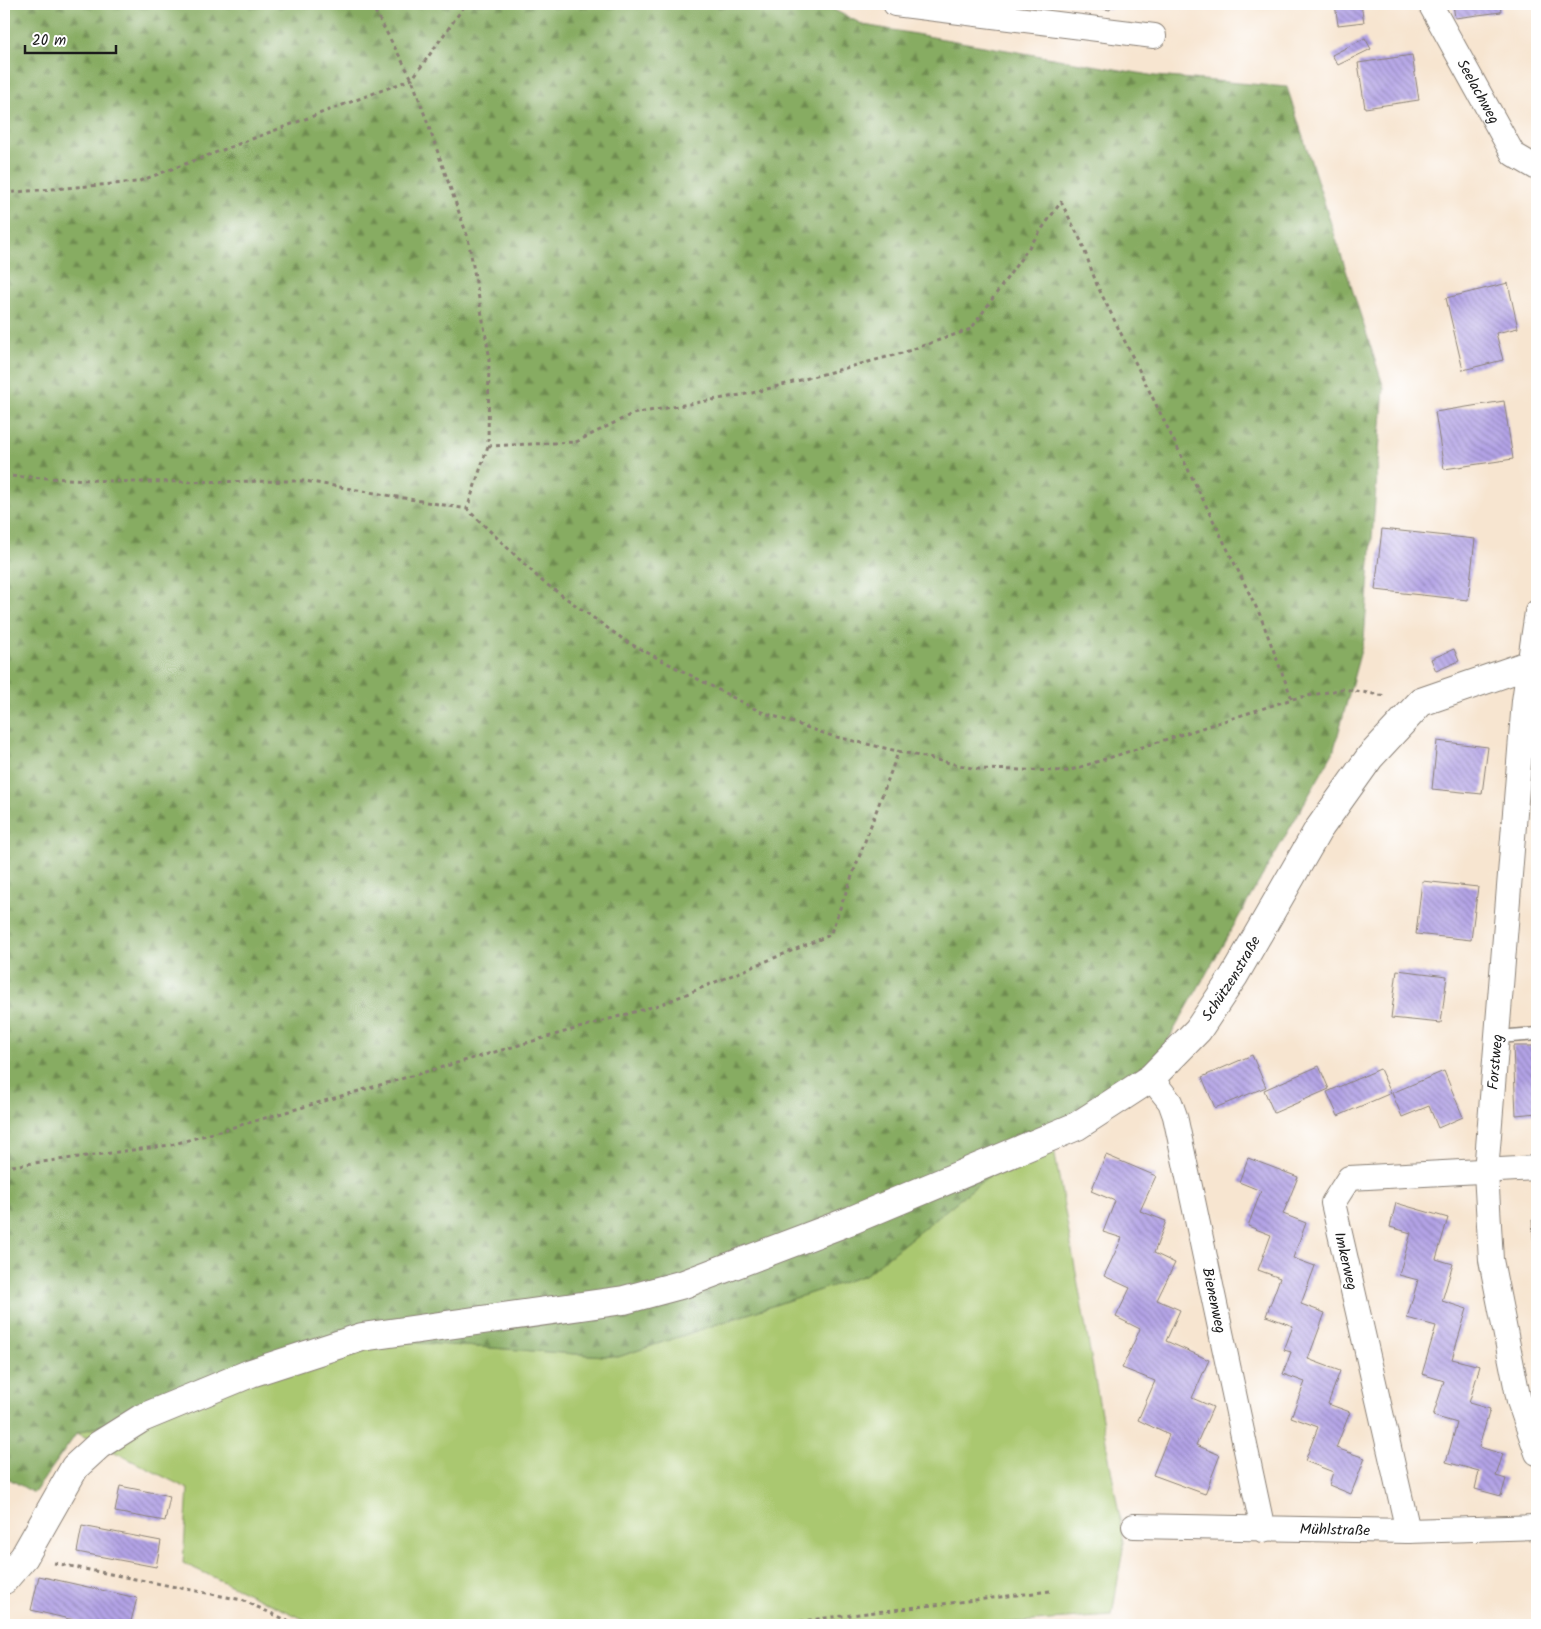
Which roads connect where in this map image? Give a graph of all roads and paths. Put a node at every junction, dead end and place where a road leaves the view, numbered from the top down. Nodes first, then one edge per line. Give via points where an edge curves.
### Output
1 (371, 4) edge
2 (466, 4) edge
3 (895, 4) edge
4 (1430, 4) edge
5 (1154, 36) dead end
6 (412, 79) junction
7 (1537, 168) edge
8 (4, 193) edge
9 (488, 446) junction
10 (4, 476) edge
11 (467, 509) junction
12 (1537, 612) edge
13 (1533, 665) edge
14 (1292, 699) junction
15 (1421, 702) junction
16 (899, 750) junction
17 (1537, 1034) edge
18 (1497, 1037) junction
19 (1151, 1078) junction
20 (4, 1167) edge
21 (1537, 1168) edge
22 (1486, 1172) junction
23 (1537, 1453) edge
24 (1134, 1526) dead end
25 (1537, 1527) edge
26 (1263, 1530) junction
27 (1408, 1531) junction
28 (24, 1557) junction
29 (4, 1580) edge
30 (1050, 1591) dead end
31 (297, 1625) edge
32 (768, 1625) edge

1 - 6 path
2 - 6 path
3 - 5 street
4 - 7 street, Seelachweg via 1513,154
6 - 8 path via 137,182
6 - 9 path via 468,238 490,354
9 - 11 path
9 - 14 path via 576,442 632,414 752,393 902,353 971,329 1061,202 1081,241 1097,285 1260,615
10 - 11 path via 134,482 305,481
11 - 16 path via 542,581 627,642 759,711 832,736
12 - 13 street, Forstweg
13 - 15 street, Schützenstraße
13 - 18 street, Forstweg
14 - 15 path via 1343,689
14 - 16 path via 1068,771 976,769
15 - 19 street, Schützenstraße via 1370,757 1318,830 1234,976 1198,1030
16 - 20 path via 830,935 662,1004 180,1142
17 - 18 lane
18 - 22 street, Forstweg
19 - 26 street, Bienenweg via 1170,1102 1175,1116
19 - 28 street, Schützenstraße via 1077,1126 852,1220 684,1284 624,1300 362,1337 251,1373 142,1418 99,1445 75,1467
21 - 22 street, Imkerweg
22 - 23 street, Forstweg via 1491,1260 1519,1401
22 - 27 street, Imkerweg via 1349,1178 1333,1203
24 - 26 street, Mühlstraße
25 - 27 street, Mühlstraße
26 - 27 street, Mühlstraße
28 - 29 street, Schützenstraße
28 - 31 path via 242,1600
30 - 32 path

